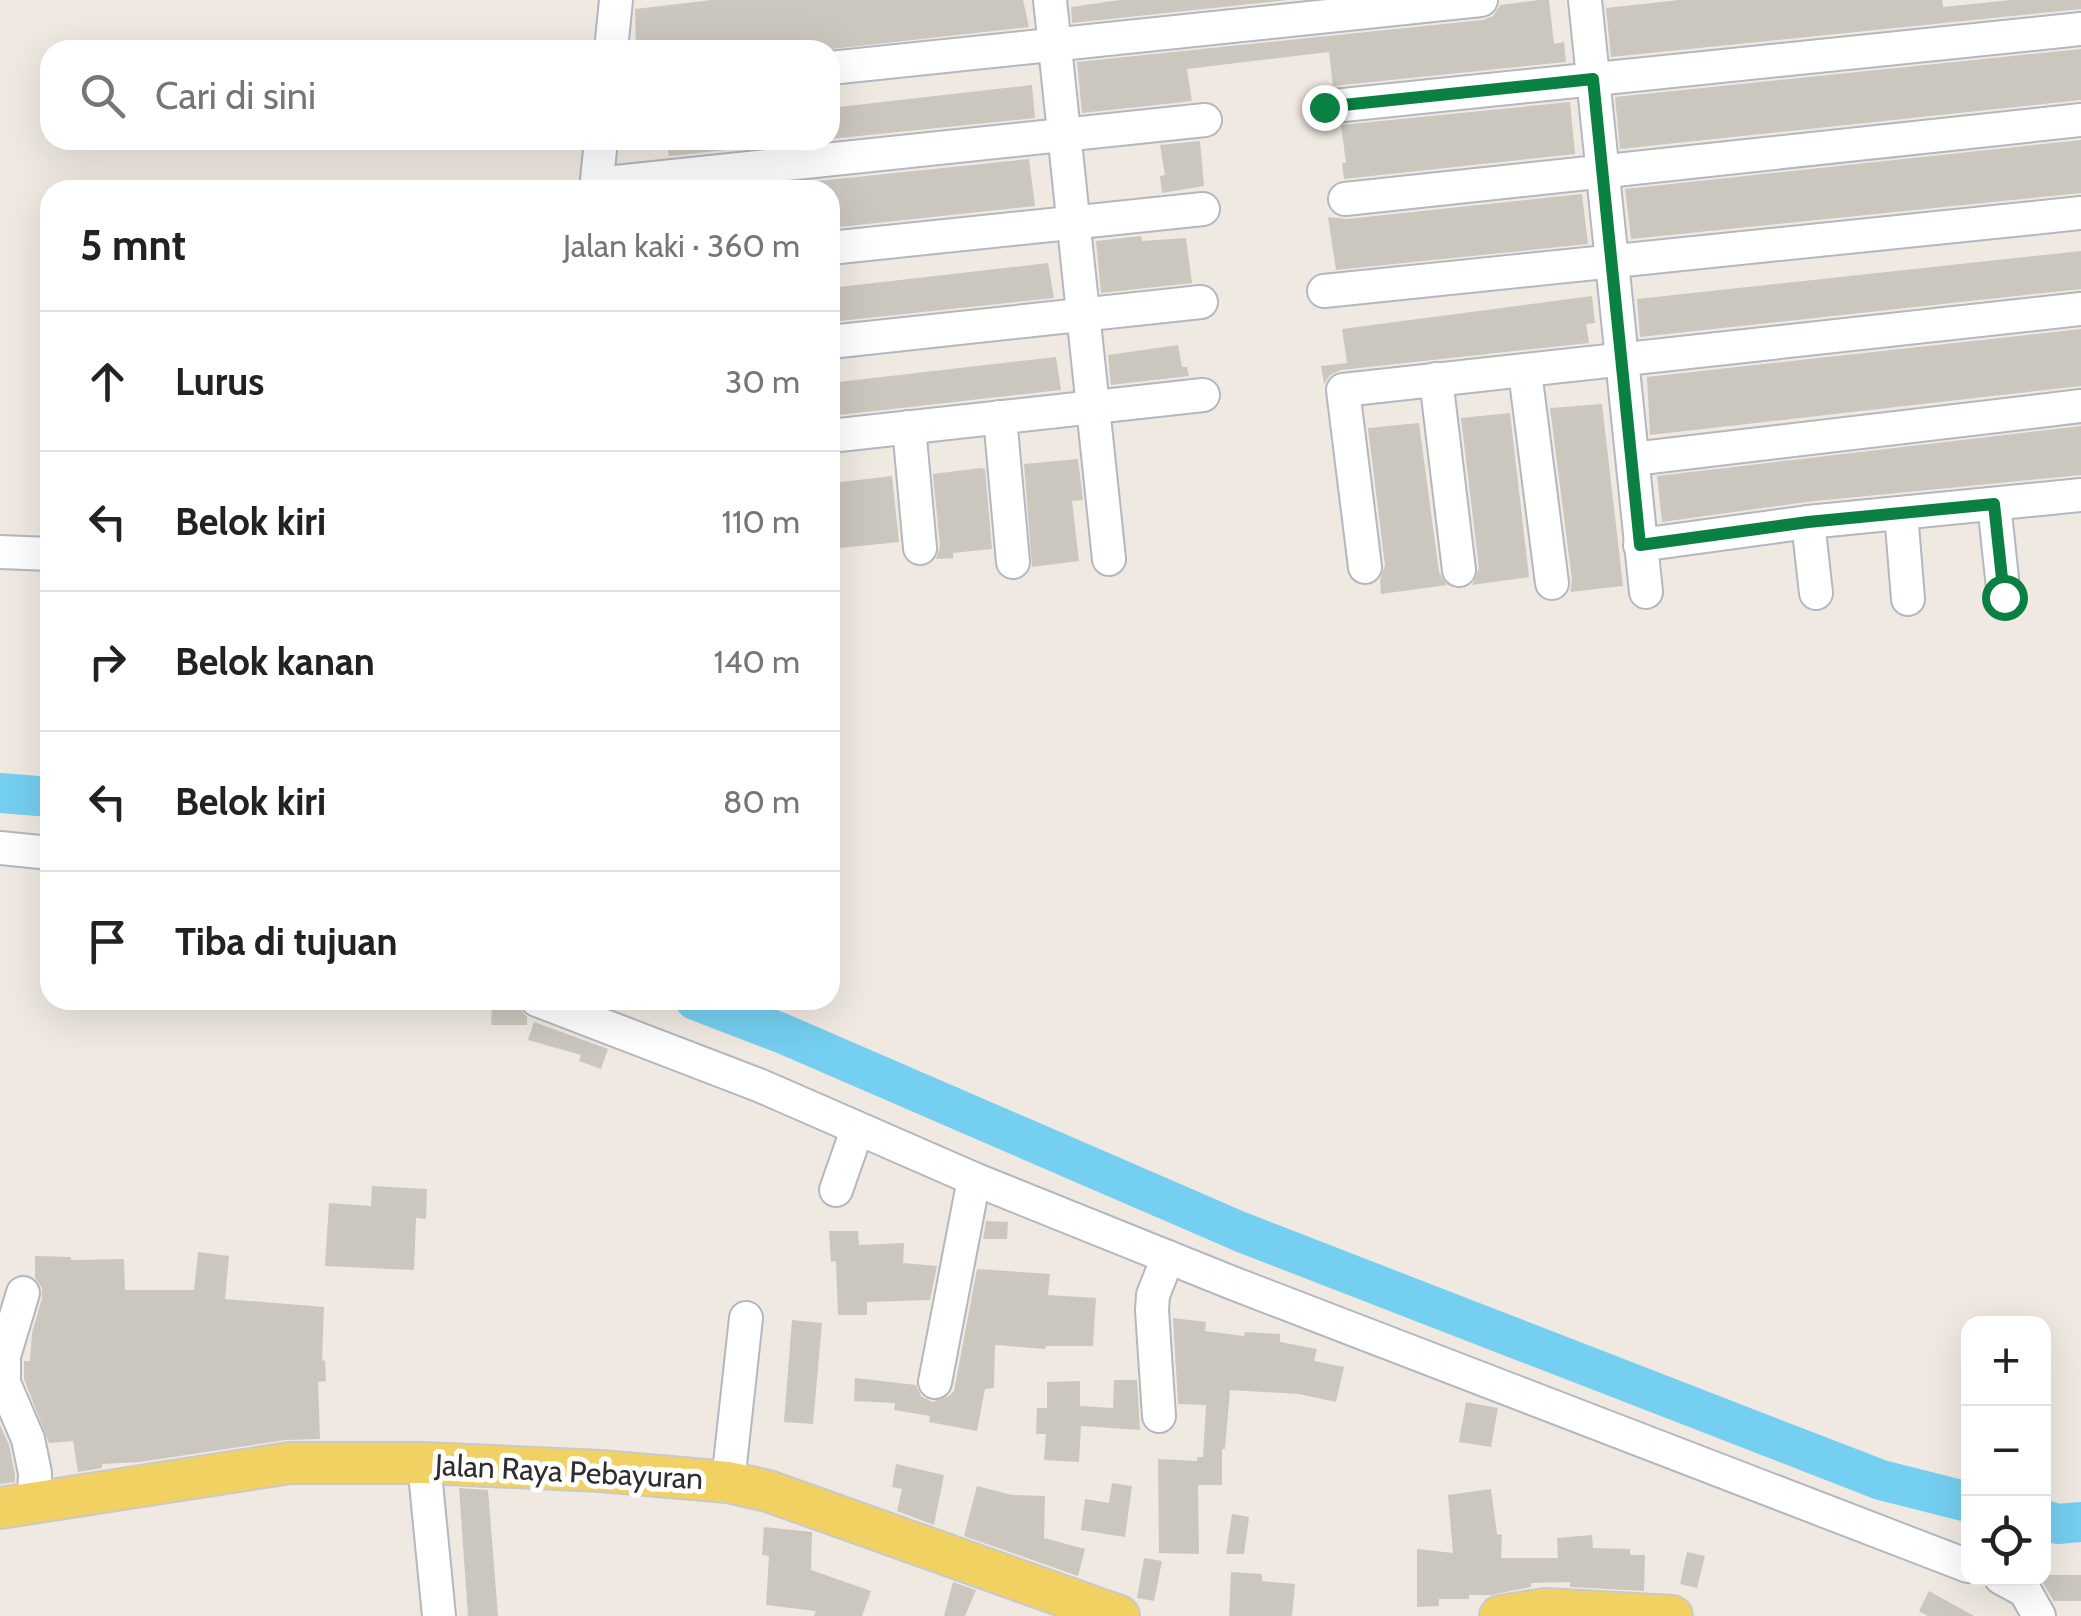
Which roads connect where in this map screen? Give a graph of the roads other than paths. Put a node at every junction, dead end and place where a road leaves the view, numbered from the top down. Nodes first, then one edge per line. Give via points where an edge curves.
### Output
1 (1050, 0) edge
2 (1481, 0) edge
3 (1585, 0) edge
4 (621, 1) edge
5 (2081, 29) edge
6 (612, 40) edge
7 (1054, 45) junction
8 (840, 67) edge
9 (1593, 79) junction
10 (1324, 107) dead end
11 (1205, 120) dead end
12 (2081, 120) edge
13 (1064, 135) junction
14 (600, 150) edge
15 (1603, 172) junction
16 (597, 180) edge
17 (659, 180) edge
18 (1345, 199) dead end
19 (1204, 209) dead end
20 (2081, 214) edge
21 (1074, 223) junction
22 (840, 247) edge
23 (1612, 262) junction
24 (1324, 292) dead end
25 (1201, 302) dead end
26 (2081, 309) edge
27 (1083, 314) junction
28 (840, 341) edge
29 (1621, 362) junction
30 (1525, 372) junction
31 (1436, 379) junction
32 (1203, 395) dead end
33 (2081, 406) edge
34 (1093, 407) junction
35 (1000, 418) junction
36 (909, 428) junction
37 (840, 435) edge
38 (1633, 460) junction
39 (2081, 495) edge
40 (1994, 504) junction
41 (1900, 513) junction
42 (1808, 522) junction
43 (1640, 545) junction
44 (920, 548) dead end
45 (0, 552) edge
46 (40, 554) edge
47 (1110, 559) dead end
48 (1013, 562) dead end
49 (1366, 566) dead end
50 (1460, 570) dead end
51 (1552, 583) dead end
52 (1646, 592) dead end
53 (1816, 593) dead end
54 (2004, 597) dead end
55 (1908, 598) dead end
56 (0, 848) edge
57 (40, 851) edge
58 (563, 1010) edge
59 (857, 1130) junction
60 (974, 1179) junction
61 (836, 1190) dead end
62 (1168, 1257) junction
63 (23, 1292) dead end
64 (746, 1318) dead end
65 (935, 1382) dead end
66 (1160, 1416) dead end
67 (424, 1463) junction
68 (728, 1482) junction
69 (17, 1505) edge
70 (1961, 1563) edge
71 (2014, 1586) edge
72 (439, 1616) edge
73 (1119, 1616) edge
74 (1500, 1616) edge
75 (1672, 1616) edge
76 (2039, 1616) edge

1 - 7 street
2 - 7 street
3 - 9 street
4 - 6 street
5 - 9 street
7 - 8 street
7 - 13 street
9 - 10 street
9 - 15 street
11 - 13 street
12 - 15 street
13 - 17 street
13 - 21 street
14 - 16 street
15 - 18 street
15 - 23 street
19 - 21 street
20 - 23 street
21 - 22 street
21 - 27 street
23 - 24 street
23 - 29 street
25 - 27 street
26 - 29 street
27 - 28 street
27 - 34 street
29 - 30 street
29 - 38 street
30 - 31 street
30 - 51 street
31 - 49 street via 1343,390
31 - 50 street
32 - 34 street
33 - 38 street
34 - 35 street
34 - 47 street
35 - 36 street
35 - 48 street
36 - 37 street
36 - 44 street
38 - 43 street
39 - 40 street
40 - 41 street
40 - 54 street
41 - 42 street
41 - 55 street
42 - 43 street
42 - 53 street
43 - 52 street
45 - 46 street
56 - 57 street
58 - 59 street
59 - 60 street
59 - 61 street
60 - 62 street
60 - 65 street
62 - 66 street via 1152,1310
62 - 70 street
63 - 69 street via 4,1356 4,1383 35,1473
64 - 68 street
67 - 68 main road, Jalan Raya Pebayuran
67 - 69 main road, Jalan Raya Pebayuran via 290,1463
67 - 72 street
68 - 73 main road, Jalan Raya Pebayuran
71 - 76 street
74 - 75 main road via 1546,1609

